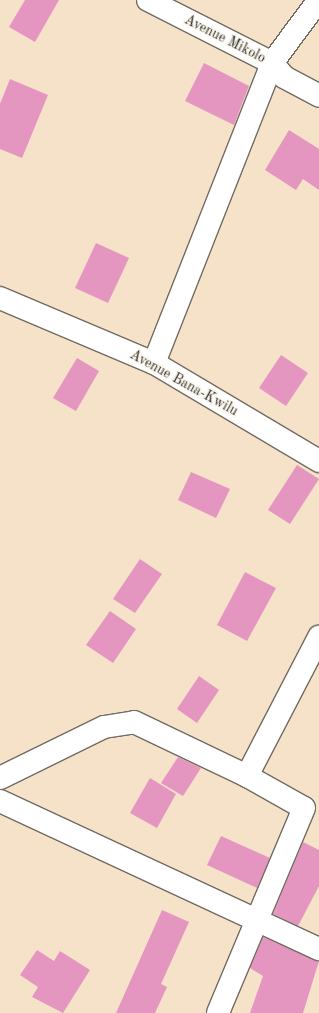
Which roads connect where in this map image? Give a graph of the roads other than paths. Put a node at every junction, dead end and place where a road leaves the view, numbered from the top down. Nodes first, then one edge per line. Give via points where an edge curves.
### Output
1 (148, 0) edge
2 (319, 0) edge
3 (272, 63) junction
4 (319, 96) edge
5 (0, 298) edge
6 (154, 364) junction
7 (319, 461) edge
8 (319, 637) edge
9 (247, 776) junction
10 (0, 778) edge
11 (0, 801) edge
12 (256, 920) junction
13 (319, 949) edge
14 (218, 1013) edge

1 - 3 street, Avenue Mikolo
2 - 3 street
3 - 4 street, Avenue Mikolo via 284,77
3 - 6 street
5 - 6 street, Avenue Bana-Kwilu
6 - 7 street, Avenue Bana-Kwilu
8 - 9 street
9 - 10 street via 134,722 104,727
9 - 12 street via 304,808
11 - 12 street
12 - 13 street
12 - 14 street via 235,981

